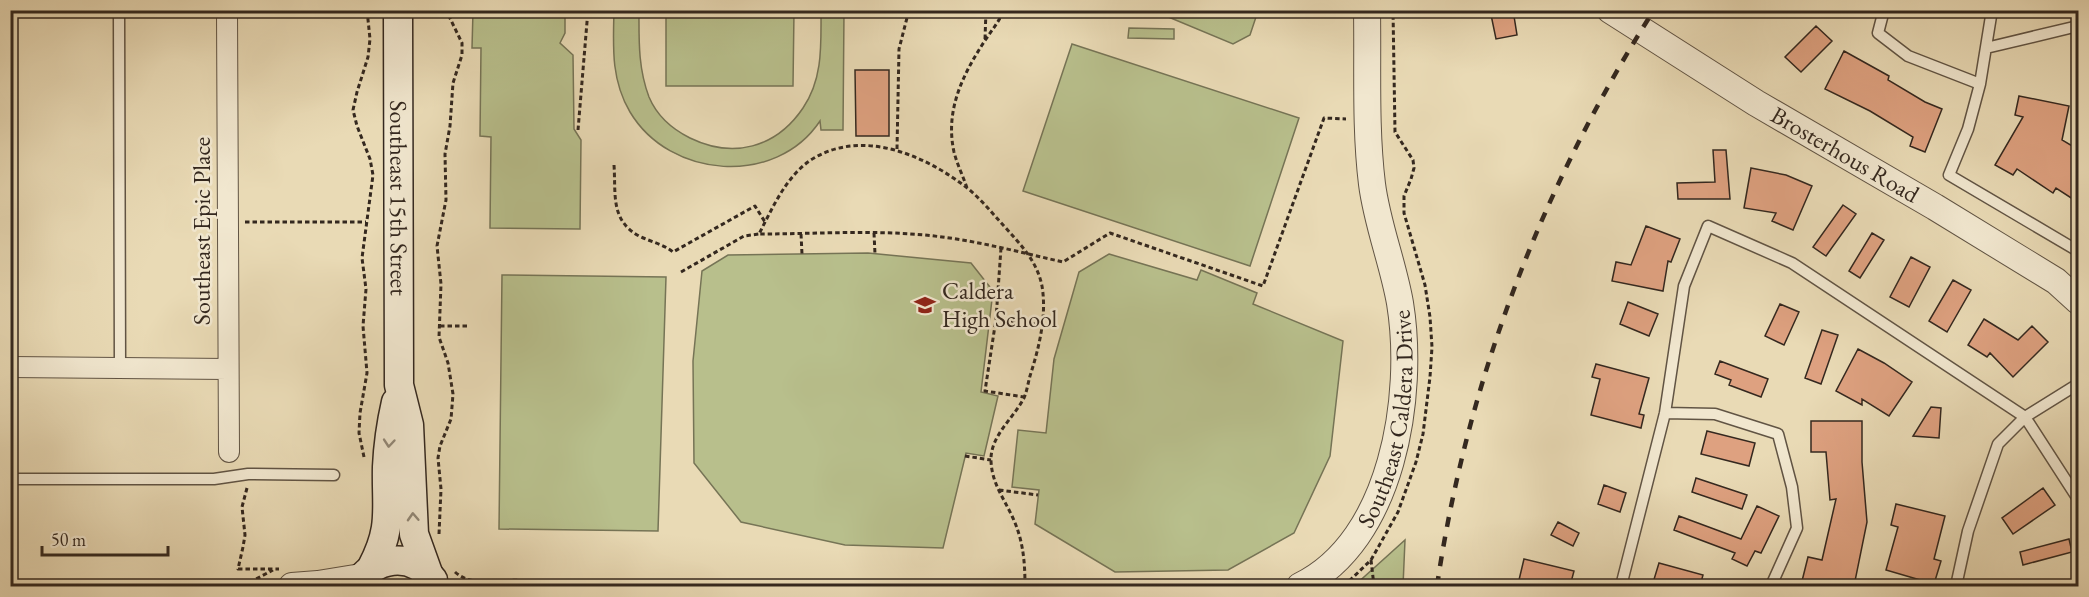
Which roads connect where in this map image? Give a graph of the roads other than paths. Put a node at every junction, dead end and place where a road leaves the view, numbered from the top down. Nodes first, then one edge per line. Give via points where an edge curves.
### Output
1 (119, 10) edge
2 (227, 10) edge
3 (398, 10) edge
4 (1368, 10) edge
5 (1610, 10) edge
6 (1884, 10) edge
7 (1992, 10) edge
8 (2079, 26) edge
9 (1986, 48) junction
10 (1980, 84) junction
11 (2079, 251) edge
12 (2079, 301) edge
13 (10, 367) edge
14 (120, 368) junction
15 (228, 369) junction
16 (2079, 384) edge
17 (399, 385) junction
18 (1665, 413) junction
19 (2025, 417) junction
20 (229, 452) joint
21 (231, 476) junction
22 (334, 476) dead end
23 (10, 479) edge
24 (2079, 499) edge
25 (284, 575) edge
26 (363, 577) edge
27 (438, 580) edge
28 (1300, 586) edge
29 (1621, 586) edge
30 (1771, 586) edge
31 (1956, 586) edge

1 - 14 lane
2 - 15 street, Southeast Epic Place
3 - 17 main road, Southeast 15th Street
4 - 28 street, Southeast Caldera Drive via 1372,185 1404,335 1401,417 1383,482 1352,543 1335,563
5 - 12 street, Brosterhous Road via 1755,103 2056,281
6 - 10 lane via 1878,33 1908,56
7 - 9 lane
8 - 9 lane
9 - 10 lane
10 - 11 lane via 1968,129 1949,175
13 - 14 street
14 - 15 street
15 - 20 street, Southeast Epic Place
16 - 19 lane
17 -> 26 main road, Southeast 15th Street via 387,467 387,533
27 -> 17 main road, Southeast 15th Street via 414,534 408,425
18 - 19 lane via 1684,286 1708,226 1792,262
18 - 29 lane
18 - 30 lane via 1715,414 1778,434 1792,487 1797,528
19 - 24 lane
19 - 31 lane via 1998,444 1968,531
20 - 21 lane
21 - 22 lane
21 - 23 lane
25 - 26 street via 318,585
26 - 27 main road via 386,561 401,561 416,565

